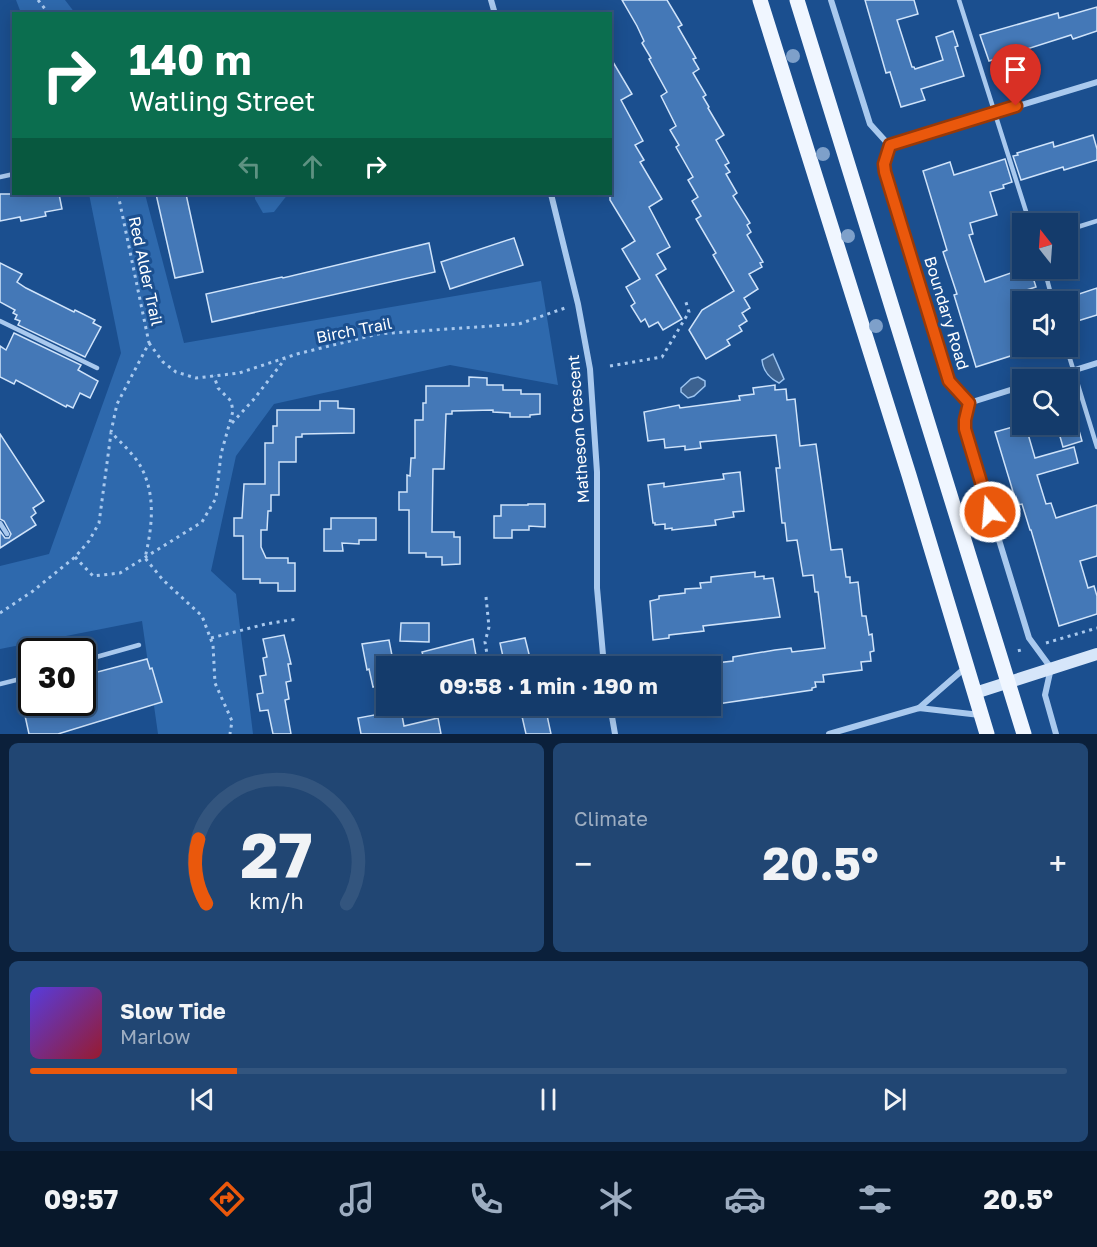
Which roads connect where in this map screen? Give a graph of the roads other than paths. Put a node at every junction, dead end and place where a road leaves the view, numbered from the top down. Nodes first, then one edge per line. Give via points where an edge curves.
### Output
1 (760, 0) edge
2 (797, 0) edge
3 (831, 0) edge
4 (959, 0) edge
5 (1097, 82) edge
6 (995, 113) junction
7 (890, 145) junction
8 (551, 195) edge
9 (1027, 213) edge
10 (1097, 221) edge
11 (1078, 227) edge
12 (0, 321) edge
13 (1097, 363) edge
14 (97, 368) dead end
15 (1076, 369) edge
16 (1078, 386) edge
17 (1012, 389) edge
18 (969, 403) junction
19 (1097, 447) edge
20 (0, 523) edge
21 (7, 534) dead end
22 (139, 645) dead end
23 (1097, 654) edge
24 (603, 656) edge
25 (96, 657) edge
26 (967, 666) junction
27 (1051, 668) junction
28 (18, 680) edge
29 (1008, 682) junction
30 (0, 684) edge
31 (975, 693) junction
32 (919, 708) junction
33 (982, 715) junction
34 (612, 716) edge
35 (615, 734) edge
36 (829, 734) edge
37 (987, 734) edge
38 (1024, 734) edge
39 (1056, 734) edge

1 - 26 main road
2 - 29 main road
3 - 7 street via 870,124
4 - 6 lane
5 - 6 street
6 - 7 street
6 - 9 lane
7 - 18 street, Boundary Road via 885,172 942,359 949,381
8 - 24 street, Matheson Crescent via 578,304 591,381 597,472 597,588
10 - 11 lane
12 - 14 lane
13 - 15 street
16 - 19 lane
17 - 18 street
18 - 27 street via 965,429 1029,638
20 - 21 lane
22 - 25 lane
23 - 27 street
26 - 31 main road
26 - 32 street
27 - 29 street
27 - 39 street via 1044,695
28 - 30 lane
29 - 31 street
29 - 38 main road
31 - 33 main road
32 - 33 street
32 - 36 street
33 - 37 main road
34 - 35 street

